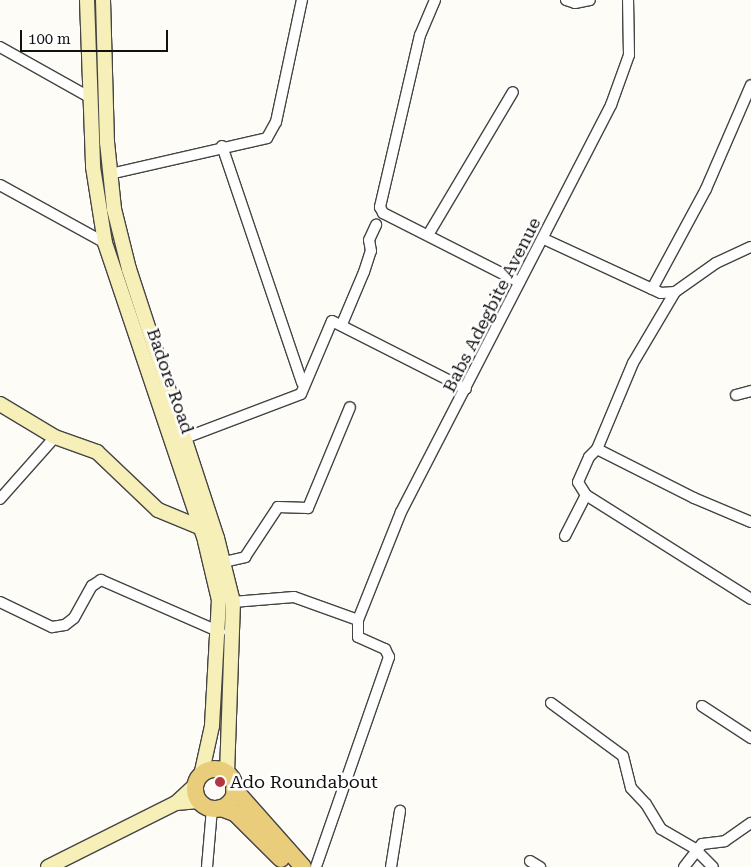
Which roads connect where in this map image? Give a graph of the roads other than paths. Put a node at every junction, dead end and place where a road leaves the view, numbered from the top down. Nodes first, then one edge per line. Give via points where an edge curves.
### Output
1 (87, 0) edge
2 (103, 0) edge
3 (302, 0) edge
4 (434, 0) edge
5 (566, 0) edge
6 (590, 0) edge
7 (628, 0) edge
8 (0, 47) edge
9 (751, 85) edge
10 (513, 92) dead end
11 (91, 98) junction
12 (222, 146) junction
13 (110, 174) junction
14 (0, 185) edge
15 (376, 225) dead end
16 (428, 235) junction
17 (544, 239) junction
18 (105, 243) junction
19 (751, 248) edge
20 (519, 282) junction
21 (652, 288) junction
22 (675, 292) junction
23 (342, 324) junction
24 (302, 383) junction
25 (466, 390) junction
26 (751, 391) edge
27 (736, 395) dead end
28 (0, 404) edge
29 (350, 408) dead end
30 (55, 437) junction
31 (185, 438) junction
32 (597, 449) junction
33 (586, 495) junction
34 (0, 499) edge
35 (751, 522) edge
36 (199, 526) junction
37 (565, 536) dead end
38 (224, 562) junction
39 (751, 599) edge
40 (0, 602) edge
41 (233, 602) junction
42 (358, 620) junction
43 (220, 632) junction
44 (552, 703) dead end
45 (702, 706) dead end
46 (751, 738) edge
47 (226, 772) junction
48 (234, 789) junction
49 (205, 795) junction
50 (400, 811) dead end
51 (750, 822) edge
52 (695, 849) junction
53 (530, 861) dead end
54 (48, 867) edge
55 (207, 867) edge
56 (289, 867) edge
57 (303, 867) edge
58 (316, 867) edge
59 (391, 867) edge
60 (540, 867) edge
61 (684, 867) edge
62 (713, 867) edge

1 - 11 main road, Badore Road
2 - 13 main road, Badore Road
3 - 12 street via 276,122 267,138
4 - 16 street via 420,35 380,207
5 - 6 street via 575,3
7 - 17 street, Babs Adegbite Avenue via 629,55 611,105
8 - 11 street
9 - 21 street via 706,189
10 - 16 street
11 - 18 main road, Badore Road via 95,188
12 - 13 street
12 - 24 street
13 - 31 main road, Badore Road via 129,269
14 - 18 street
15 - 23 street via 369,240 371,251 364,272
16 - 20 street
17 - 20 street, Babs Adegbite Avenue
17 - 21 street
18 - 36 main road, Badore Road
19 - 22 street via 716,263
20 - 25 street, Babs Adegbite Avenue
21 - 22 street via 661,293
22 - 32 street via 633,363
23 - 24 street via 332,322 328,326
23 - 25 street
24 - 31 street via 301,394 292,400
25 - 42 street, Babs Adegbite Avenue via 401,512
26 - 27 street
28 - 30 main road
29 - 38 street via 308,508 278,507 245,557
30 - 34 street
30 - 36 main road via 97,452 158,510
31 - 38 main road, Badore Road
32 - 33 street via 578,482
32 - 35 street via 694,498
33 - 37 street
33 - 39 street
36 - 43 main road, Badore Road via 219,600
38 - 41 main road, Badore Road
40 - 43 street via 52,627 65,625 74,618 92,586 101,580
41 - 42 street via 294,597
41 - 47 main road, Badore Road
42 - 58 street via 358,637 385,649 389,665 352,756
43 - 49 main road, Badore Road
44 - 52 street via 623,756 631,788 661,829
45 - 46 street
47 - 48 main road
47 - 49 main road via 217,768
48 - 49 main road via 230,803
48 - 57 main road
49 - 54 main road via 176,803
49 - 55 street
49 - 56 main road via 235,813
50 - 59 street
51 - 52 street via 725,840 709,841
52 - 61 street
52 - 62 street
53 - 60 street

